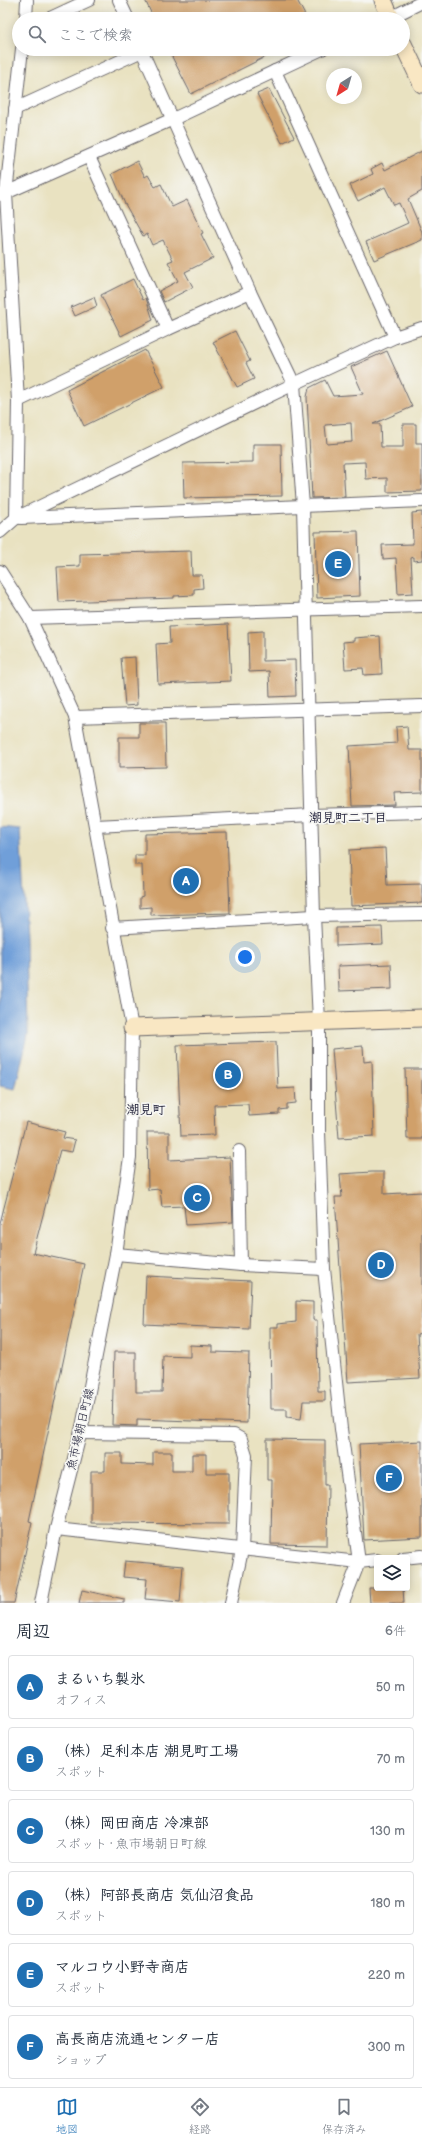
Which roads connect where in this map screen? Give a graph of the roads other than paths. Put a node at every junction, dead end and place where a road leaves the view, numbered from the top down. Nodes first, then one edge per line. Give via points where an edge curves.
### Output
1 (28, 0) edge
2 (89, 0) edge
3 (119, 0) edge
4 (383, 0) edge
5 (422, 2) edge
6 (27, 12) edge
7 (63, 12) edge
8 (125, 12) edge
9 (387, 12) edge
10 (403, 12) edge
11 (21, 56) edge
12 (129, 56) edge
13 (145, 56) edge
14 (307, 56) edge
15 (409, 56) edge
16 (275, 71) junction
17 (422, 84) edge
18 (15, 109) junction
19 (173, 119) junction
20 (89, 157) junction
21 (3, 194) edge
22 (250, 292) junction
23 (422, 328) edge
24 (168, 329) junction
25 (395, 337) junction
26 (294, 384) junction
27 (18, 401) junction
28 (422, 501) edge
29 (303, 506) junction
30 (16, 518) junction
31 (0, 532) edge
32 (0, 571) edge
33 (422, 606) edge
34 (305, 609) junction
35 (30, 618) junction
36 (422, 706) edge
37 (308, 709) junction
38 (75, 717) junction
39 (422, 812) edge
40 (311, 815) junction
41 (96, 826) junction
42 (422, 914) edge
43 (314, 916) junction
44 (112, 928) junction
45 (422, 1018) edge
46 (319, 1022) junction
47 (132, 1028) junction
48 (239, 1151) dead end
49 (116, 1254) junction
50 (241, 1265) junction
51 (324, 1269) junction
52 (81, 1433) junction
53 (56, 1530) junction
54 (242, 1550) junction
55 (422, 1556) edge
56 (410, 1557) edge
57 (374, 1560) edge
58 (359, 1562) junction
59 (41, 1603) edge
60 (231, 1603) edge
61 (343, 1603) edge

1 - 6 street
2 - 7 street
3 - 8 street
4 - 9 street
5 - 10 street
11 - 18 street
12 - 18 street
13 - 19 street
14 - 16 street
15 - 17 street
16 - 19 street
16 - 25 street
18 - 21 street
19 - 20 street
19 - 22 street
20 - 21 street
20 - 24 street
21 - 27 street
22 - 24 street
22 - 26 street
23 - 25 street
24 - 27 street
25 - 26 street
26 - 29 street
26 - 30 street
27 - 30 street
28 - 29 street
29 - 30 street
29 - 34 street
30 - 31 street
32 - 35 street, 魚市場朝日町線
33 - 34 street
34 - 35 street
34 - 37 street
35 - 38 street, 魚市場朝日町線
36 - 37 street
37 - 38 street
37 - 40 street
38 - 41 street, 魚市場朝日町線
39 - 40 street
40 - 41 street
40 - 43 street
41 - 44 street, 魚市場朝日町線
42 - 43 street
43 - 44 street
43 - 46 street
44 - 47 street, 魚市場朝日町線
45 - 46 street
46 - 47 street
46 - 51 street via 319,1132
47 - 49 street, 魚市場朝日町線 via 130,1157
48 - 50 street
49 - 50 street
49 - 52 street, 魚市場朝日町線
50 - 51 street
51 - 58 street
52 - 53 street, 魚市場朝日町線
52 - 54 street via 234,1435 241,1439 246,1455
53 - 54 street
53 - 59 street, 魚市場朝日町線
54 - 58 street
54 - 60 street
55 - 56 street
57 - 58 street
58 - 61 street

